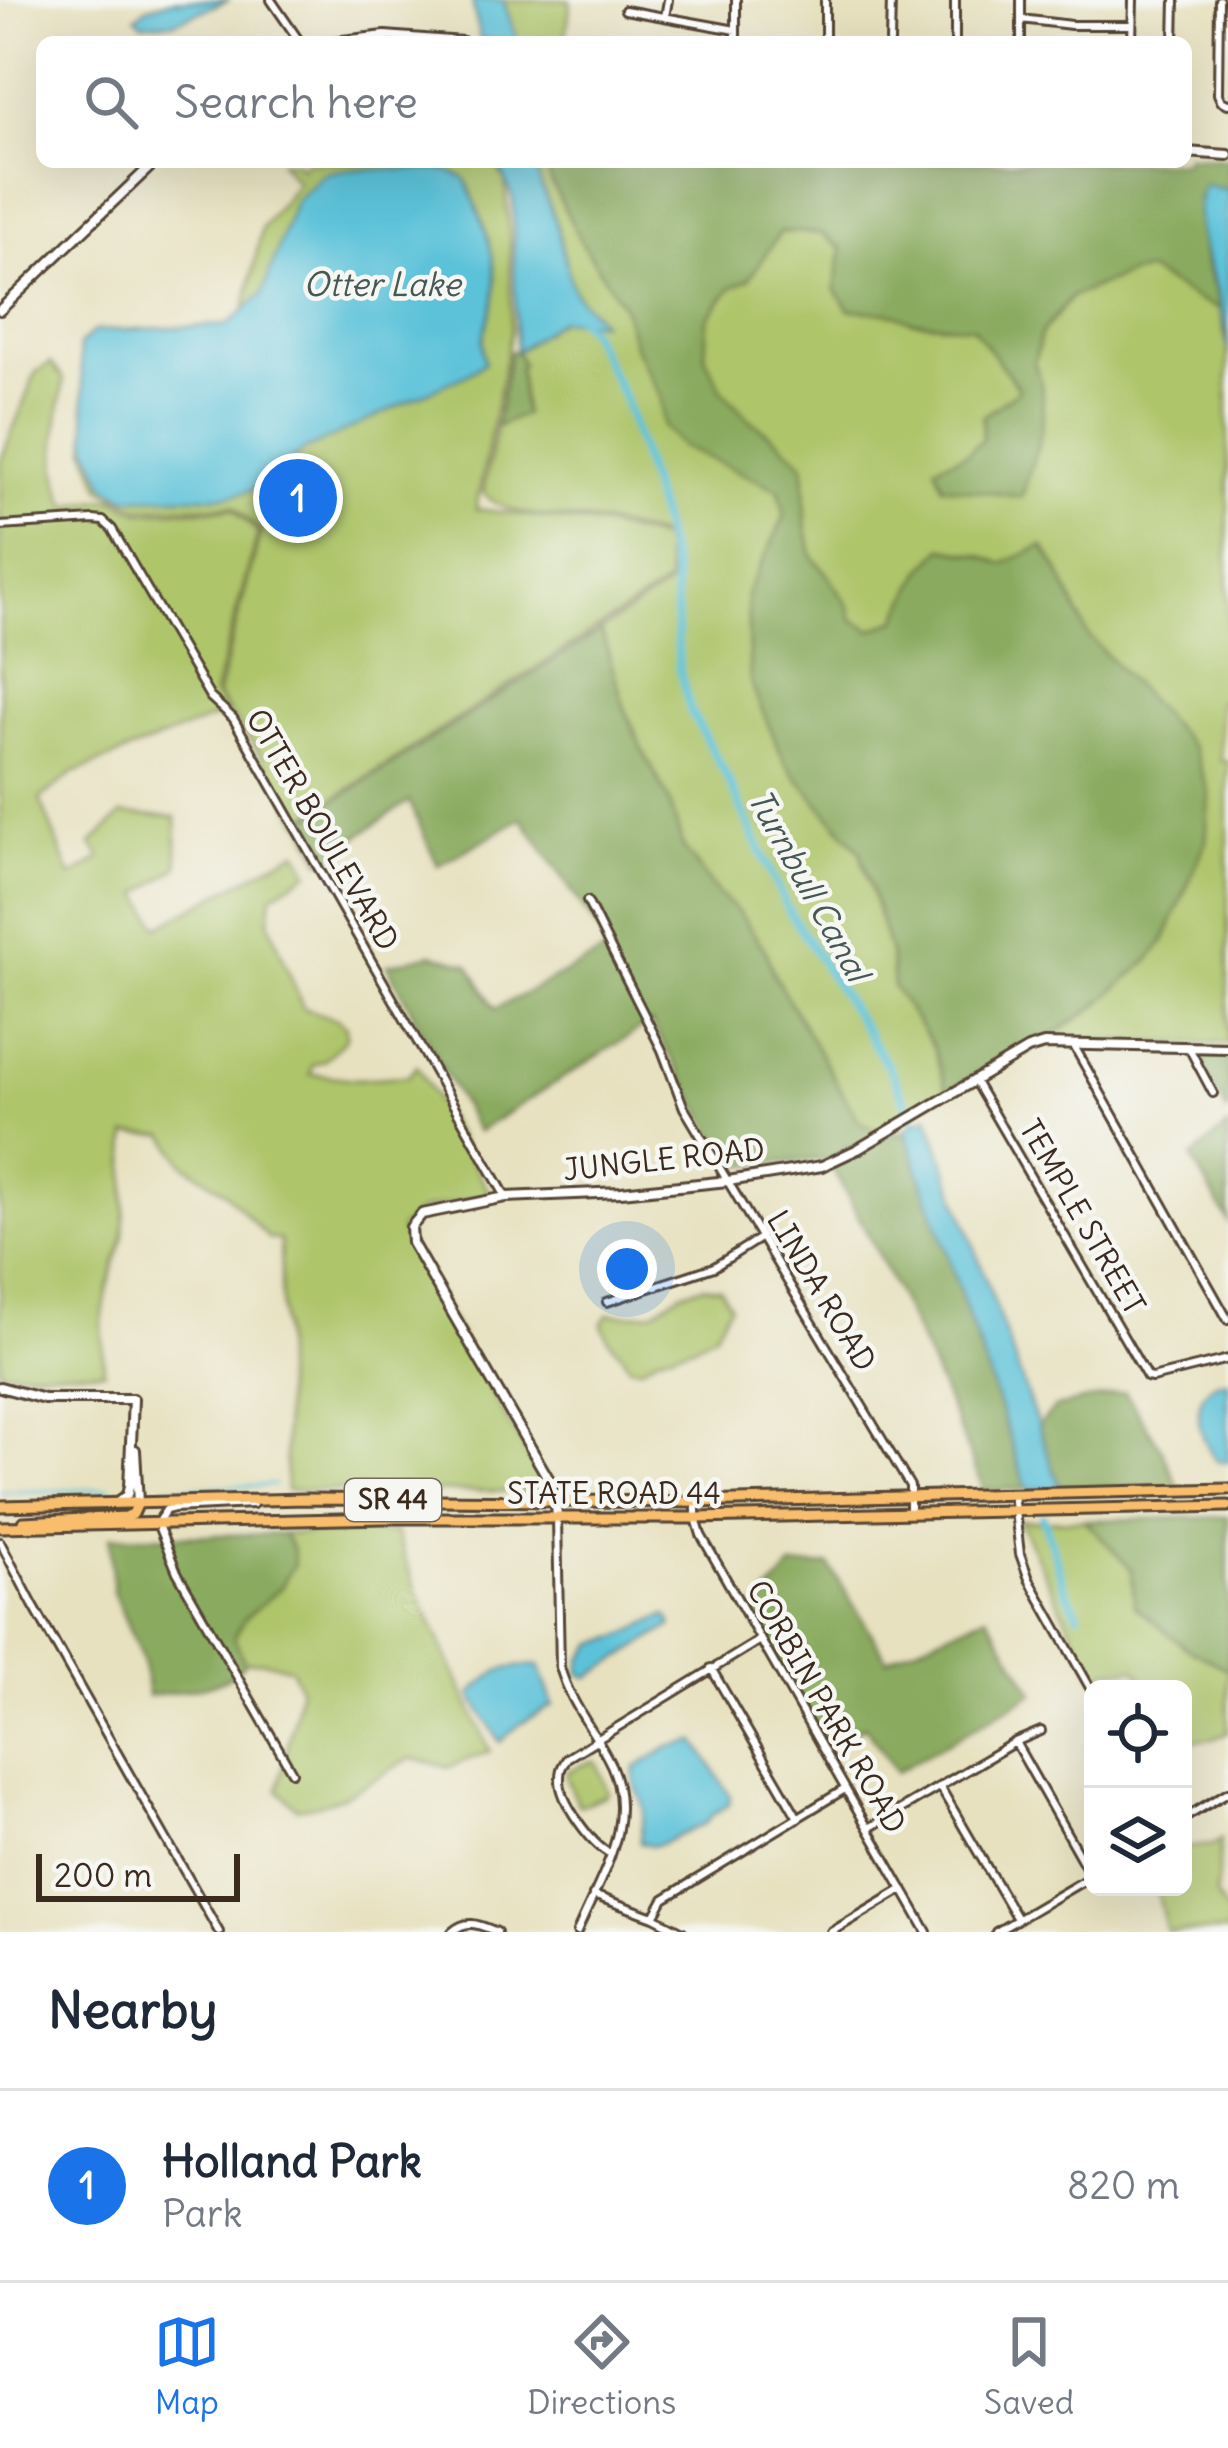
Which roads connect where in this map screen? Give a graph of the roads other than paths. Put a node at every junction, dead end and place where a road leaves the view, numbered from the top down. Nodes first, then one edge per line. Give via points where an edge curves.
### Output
1 (271, 0) edge
2 (668, 0) edge
3 (736, 0) edge
4 (825, 0) edge
5 (891, 0) edge
6 (955, 0) edge
7 (1021, 0) edge
8 (1133, 0) edge
9 (1175, 0) edge
10 (1219, 0) edge
11 (625, 10) dead end
12 (665, 17) junction
13 (1021, 20) junction
14 (1132, 25) junction
15 (736, 30) junction
16 (1223, 33) edge
17 (296, 36) edge
18 (736, 36) edge
19 (825, 36) edge
20 (890, 36) edge
21 (955, 36) edge
22 (1021, 36) edge
23 (1132, 36) edge
24 (1174, 36) edge
25 (1228, 104) edge
26 (1192, 152) edge
27 (1228, 155) edge
28 (149, 168) edge
29 (0, 310) edge
30 (0, 526) edge
31 (587, 901) dead end
32 (1072, 1043) junction
33 (1189, 1048) junction
34 (1228, 1048) edge
35 (974, 1080) junction
36 (1213, 1093) dead end
37 (728, 1181) junction
38 (506, 1197) junction
39 (760, 1238) junction
40 (607, 1302) dead end
41 (1228, 1321) edge
42 (1228, 1359) edge
43 (0, 1387) edge
44 (132, 1430) junction
45 (1224, 1489) edge
46 (1013, 1494) junction
47 (912, 1497) junction
48 (301, 1500) junction
49 (556, 1502) junction
50 (696, 1502) junction
51 (117, 1503) junction
52 (137, 1503) junction
53 (0, 1506) edge
54 (1225, 1506) edge
55 (1017, 1511) junction
56 (910, 1514) junction
57 (557, 1519) junction
58 (696, 1519) junction
59 (157, 1523) junction
60 (0, 1527) edge
61 (0, 1542) edge
62 (760, 1640) junction
63 (712, 1669) junction
64 (1086, 1680) edge
65 (1041, 1731) dead end
66 (596, 1738) junction
67 (1015, 1742) junction
68 (292, 1772) dead end
69 (940, 1787) junction
70 (845, 1789) junction
71 (1228, 1792) edge
72 (1192, 1814) edge
73 (798, 1818) junction
74 (868, 1828) junction
75 (611, 1854) junction
76 (1084, 1862) edge
77 (1084, 1881) edge
78 (903, 1888) junction
79 (593, 1895) junction
80 (654, 1917) junction
81 (1017, 1919) junction
82 (219, 1932) edge
83 (452, 1932) edge
84 (497, 1932) edge
85 (577, 1932) edge
86 (683, 1932) edge
87 (830, 1932) edge
88 (928, 1932) edge
89 (996, 1932) edge

1 - 17 street
2 - 12 street
3 - 15 street
4 - 19 street
5 - 20 street
6 - 21 street
7 - 13 street
8 - 14 street
9 - 24 street
10 - 16 street
11 - 12 street
12 - 15 street
13 - 14 street
13 - 22 street
14 - 23 street
15 - 18 street
16 - 25 street via 1218,94
26 - 27 street
28 - 29 street
30 - 38 street, OTTER BOULEVARD via 93,520 112,530 210,697 233,718
31 - 37 street, LINDA ROAD via 683,1108
32 - 33 street, JUNGLE ROAD
32 - 35 street, JUNGLE ROAD via 1028,1048
32 - 41 street
33 - 34 street, JUNGLE ROAD
33 - 36 street
35 - 37 street, JUNGLE ROAD via 822,1166
35 - 42 street, TEMPLE STREET via 1149,1378
37 - 38 street, JUNGLE ROAD
37 - 39 street, LINDA ROAD
38 - 49 street, JUNGLE ROAD via 422,1214 410,1236
39 - 40 street via 714,1267
39 - 47 street, LINDA ROAD
43 - 44 street via 44,1400 133,1399
44 - 51 street via 128,1495
44 - 52 street
45 - 46 main road, STATE ROAD 44 / SR 44
45 - 54 main road
46 - 47 main road, STATE ROAD 44 / SR 44
46 - 55 street
47 - 50 main road, STATE ROAD 44 / SR 44
47 - 56 street
48 - 49 main road, STATE ROAD 44 / SR 44
48 - 52 main road, STATE ROAD 44 / SR 44
48 - 59 street via 174,1508
49 - 50 main road, STATE ROAD 44 / SR 44
49 - 57 street, JUNGLE ROAD
50 - 58 street, CORBIN PARK ROAD
51 - 52 main road, STATE ROAD 44 / SR 44
51 - 53 main road, STATE ROAD 44 / SR 44
52 - 60 main road via 126,1517
54 - 55 main road, STATE ROAD 44 / SR 44
55 - 56 main road, STATE ROAD 44 / SR 44
55 - 64 street via 1029,1579
56 - 58 main road, STATE ROAD 44 / SR 44
57 - 58 main road, STATE ROAD 44 / SR 44
57 - 59 main road, STATE ROAD 44 / SR 44
57 - 66 street via 560,1667
58 - 62 street, CORBIN PARK ROAD
59 - 60 main road, STATE ROAD 44 / SR 44
59 - 68 street
61 - 82 street
62 - 63 street
62 - 70 street, CORBIN PARK ROAD
63 - 66 street
63 - 73 street
65 - 67 street
66 - 75 street via 620,1786
66 - 75 street via 567,1758 559,1781 591,1841
67 - 69 street
67 - 76 street
69 - 74 street
69 - 81 street
70 - 73 street
70 - 74 street, CORBIN PARK ROAD
71 - 72 street
73 - 80 street via 664,1899
74 - 78 street, CORBIN PARK ROAD
75 - 79 street
77 - 81 street
78 - 87 street
78 - 88 street, CORBIN PARK ROAD
79 - 80 street
79 - 85 street
80 - 86 street
81 - 89 street
83 - 84 street via 472,1923

